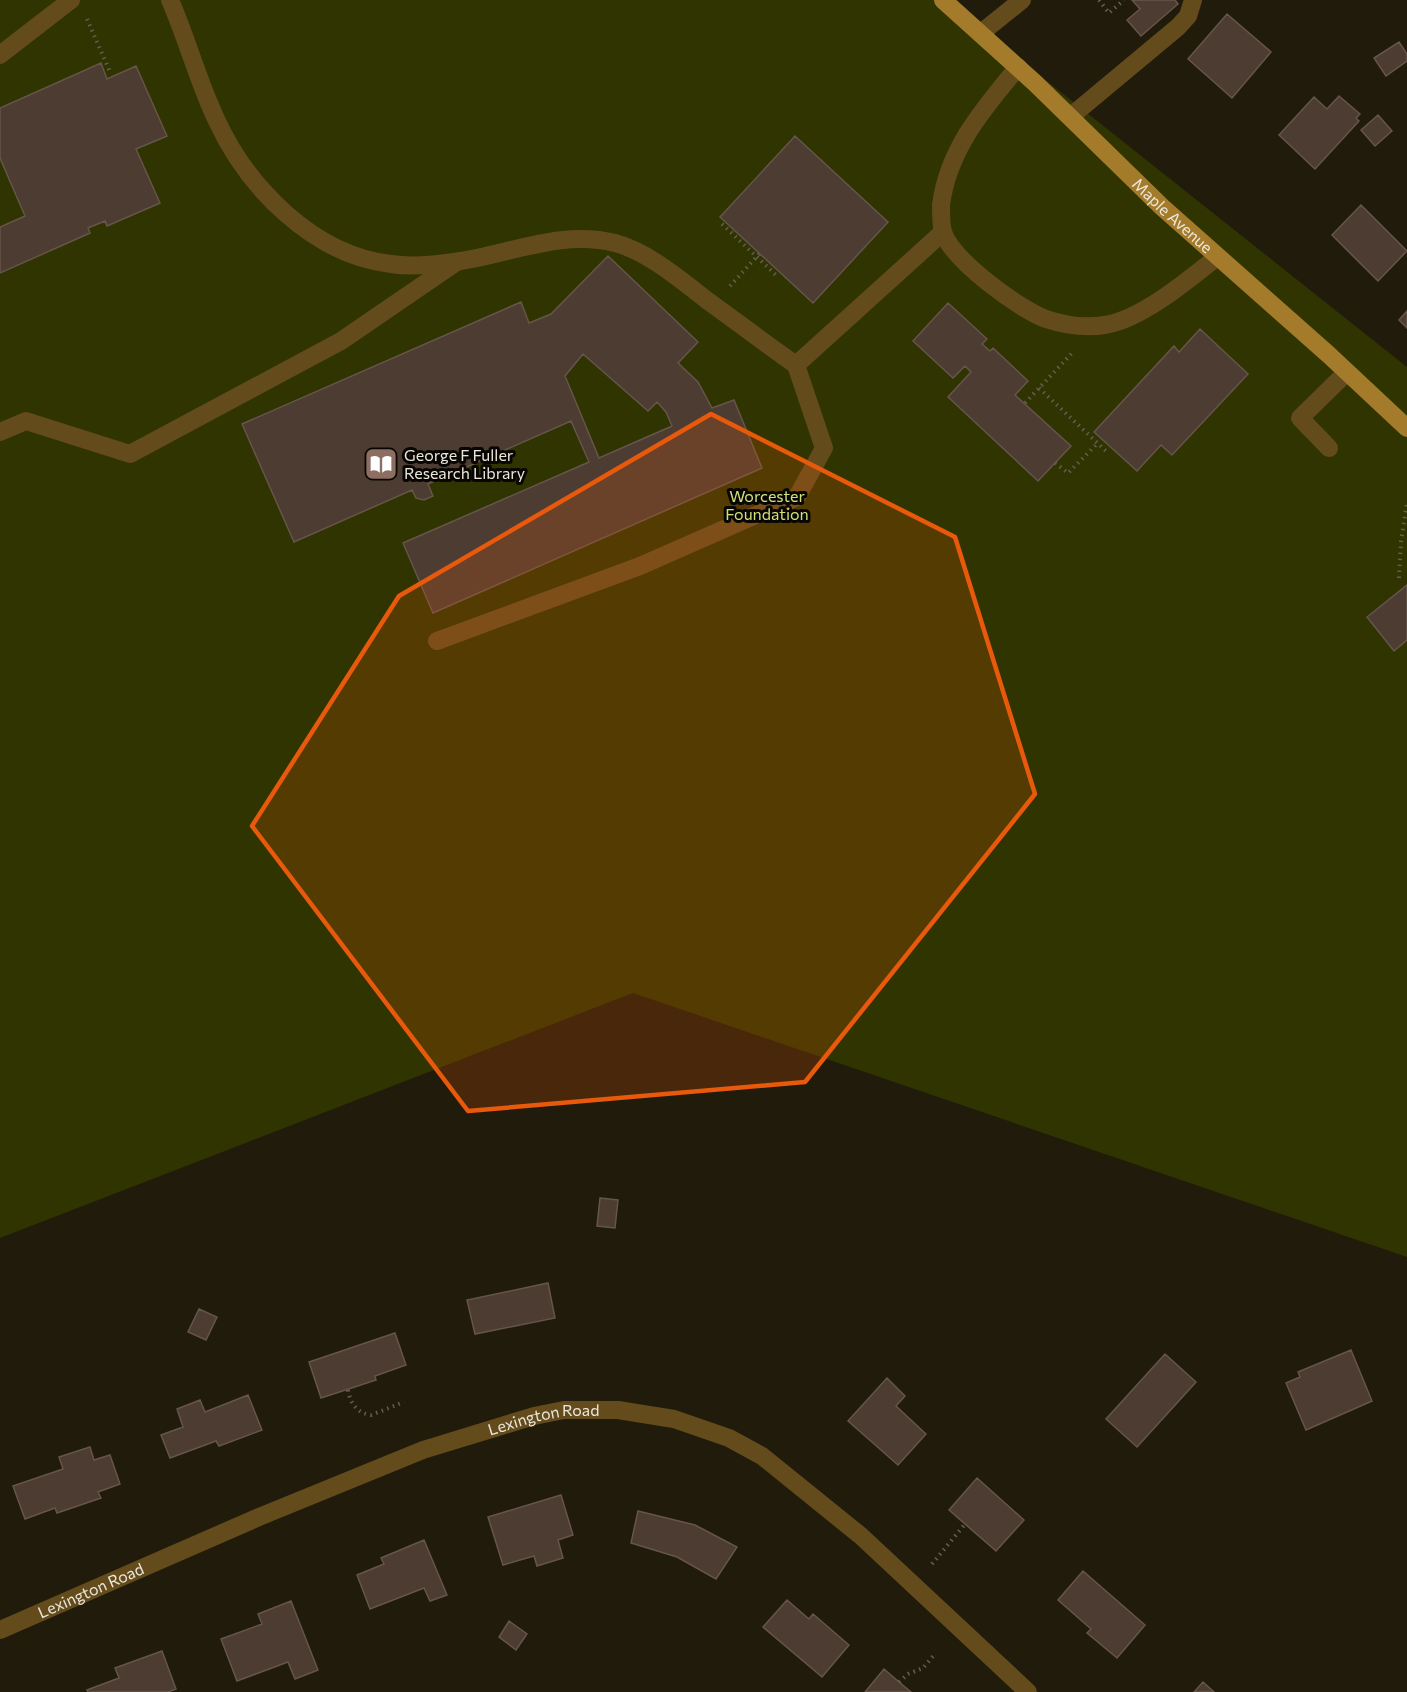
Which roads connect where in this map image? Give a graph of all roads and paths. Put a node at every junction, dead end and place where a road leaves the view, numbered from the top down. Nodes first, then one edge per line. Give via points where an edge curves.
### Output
1 (170, 0) edge
2 (943, 0) edge
3 (1022, 0) edge
4 (1099, 0) edge
5 (1124, 0) edge
6 (1193, 0) edge
7 (77, 5) edge
8 (981, 33) junction
9 (0, 55) edge
10 (1018, 67) junction
11 (111, 74) dead end
12 (1070, 117) junction
13 (722, 224) dead end
14 (943, 232) junction
15 (758, 255) junction
16 (1217, 257) junction
17 (456, 262) junction
18 (776, 275) dead end
19 (713, 305) junction
20 (1100, 325) junction
21 (796, 365) junction
22 (1347, 372) junction
23 (1039, 388) junction
24 (1025, 403) dead end
25 (1407, 428) edge
26 (0, 432) edge
27 (1098, 444) junction
28 (1329, 448) dead end
29 (1108, 453) dead end
30 (1055, 463) dead end
31 (1407, 503) edge
32 (1399, 578) dead end
33 (437, 641) dead end
34 (348, 1390) dead end
35 (404, 1402) dead end
36 (965, 1524) dead end
37 (932, 1564) dead end
38 (0, 1630) edge
39 (935, 1654) dead end
40 (899, 1682) dead end
41 (1028, 1692) edge

1 - 17 street via 215,118 234,153 274,203 298,224 357,256 400,265
2 - 8 main road, Maple Avenue
3 - 8 street
4 - 5 path via 1109,13
6 - 12 street via 1188,16 1178,27
7 - 9 street
7 - 11 path
8 - 10 main road, Maple Avenue
10 - 12 main road, Maple Avenue
10 - 14 street via 974,121 958,150 941,206
12 - 16 main road, Maple Avenue
13 - 15 path
14 - 20 street via 969,265 1025,309 1066,324
14 - 21 street
15 - 18 path
15 - 19 path
16 - 20 street via 1146,308 1126,319
16 - 22 main road, Maple Avenue
17 - 19 street via 550,241 596,239 637,252
17 - 26 street via 341,341 130,454 26,421
19 - 21 street
20 - 23 path
21 - 33 street via 824,448 797,497 640,566
22 - 25 main road, Maple Avenue
22 - 28 street via 1300,418
23 - 24 path
23 - 27 path
27 - 29 path
27 - 30 path via 1068,473
31 - 32 path
34 - 35 path via 354,1407 366,1414
36 - 37 path
38 - 41 street, Lexington Road via 423,1450 534,1416 564,1410 618,1410 674,1419 729,1438 762,1456 861,1536
39 - 40 path via 923,1668

